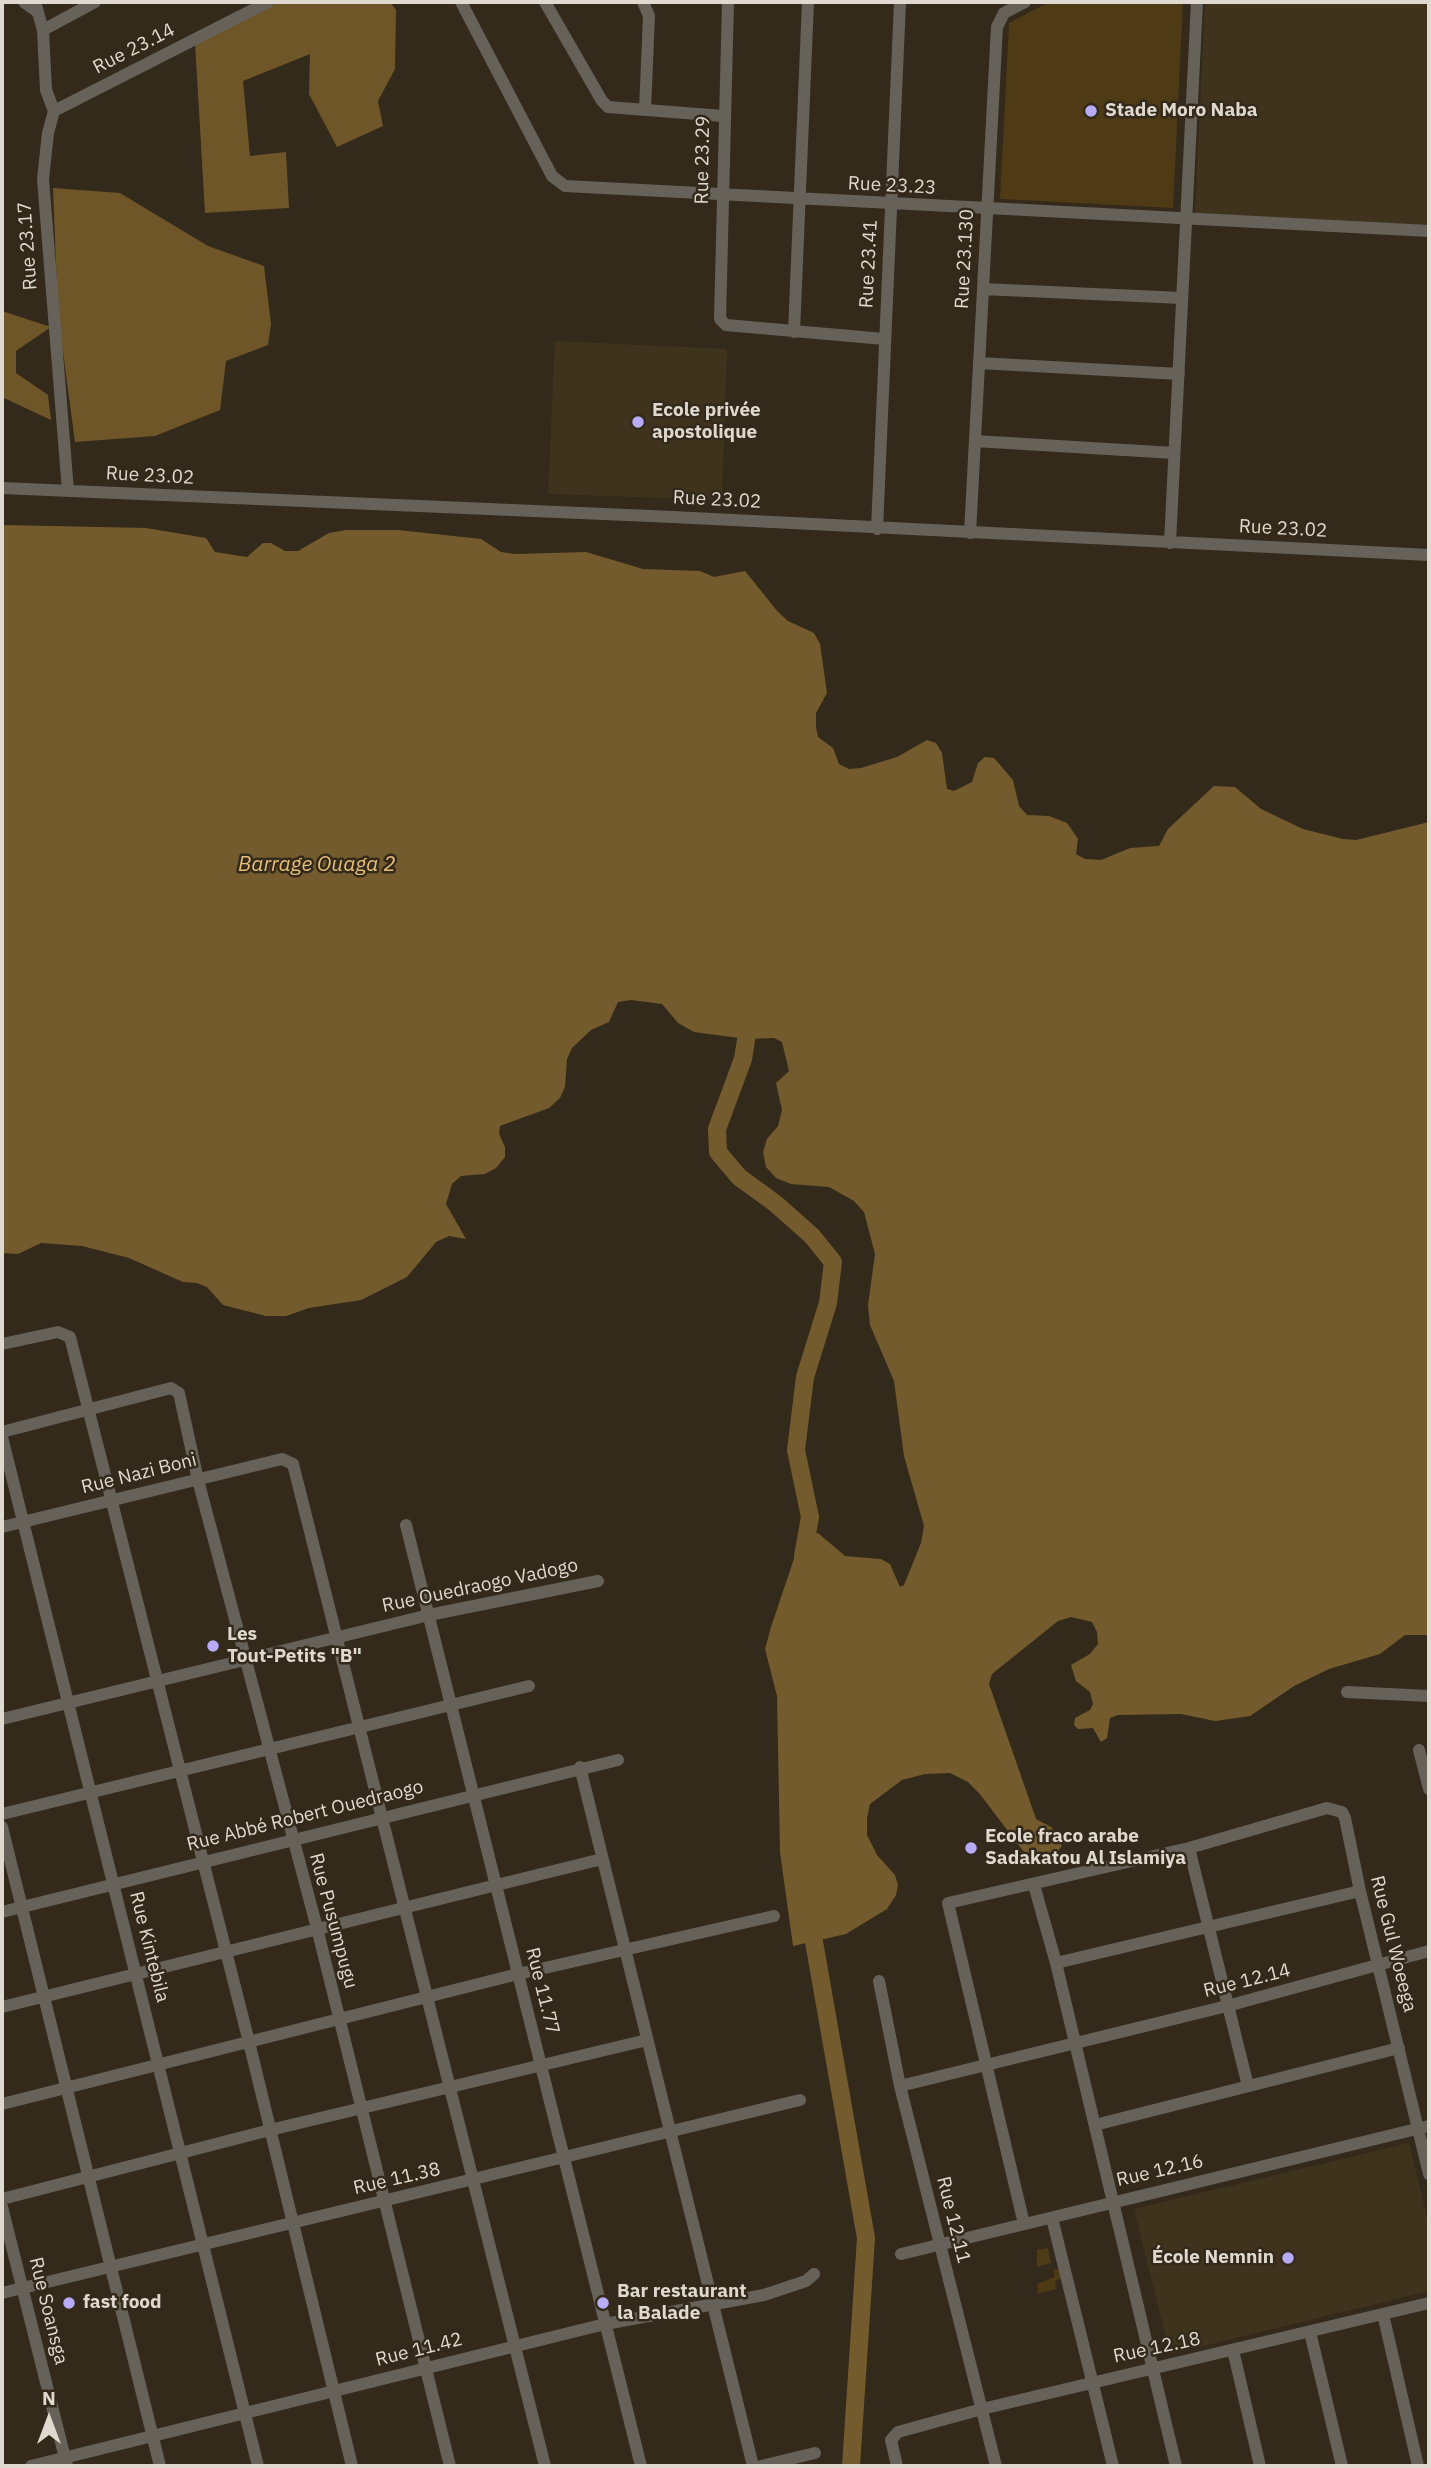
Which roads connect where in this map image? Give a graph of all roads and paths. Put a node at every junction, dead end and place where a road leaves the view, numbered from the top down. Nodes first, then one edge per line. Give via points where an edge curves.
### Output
1 (24, 2) edge
2 (95, 2) edge
3 (268, 2) edge
4 (461, 2) edge
5 (545, 2) edge
6 (643, 2) edge
7 (728, 2) edge
8 (808, 2) edge
9 (900, 2) edge
10 (1025, 2) edge
11 (1197, 2) edge
12 (37, 7) edge
13 (43, 30) junction
14 (645, 110) junction
15 (54, 111) junction
16 (723, 116) junction
17 (722, 194) junction
18 (799, 200) junction
19 (891, 205) junction
20 (988, 210) junction
21 (1186, 219) junction
22 (1429, 231) edge
23 (983, 289) junction
24 (1182, 298) junction
25 (794, 332) junction
26 (884, 339) junction
27 (979, 363) junction
28 (1179, 374) junction
29 (975, 441) junction
30 (1174, 453) junction
31 (2, 488) edge
32 (68, 491) junction
33 (877, 528) junction
34 (970, 533) junction
35 (1170, 543) junction
36 (1429, 555) edge
37 (2, 1344) edge
38 (88, 1410) junction
39 (2, 1435) edge
40 (198, 1480) junction
41 (111, 1500) junction
42 (22, 1522) junction
43 (405, 1525) dead end
44 (2, 1527) edge
45 (598, 1581) dead end
46 (429, 1615) junction
47 (336, 1638) junction
48 (246, 1658) junction
49 (156, 1679) junction
50 (529, 1686) dead end
51 (1347, 1692) dead end
52 (1429, 1696) edge
53 (67, 1701) junction
54 (450, 1703) junction
55 (2, 1718) edge
56 (358, 1727) junction
57 (268, 1748) junction
58 (1419, 1750) dead end
59 (618, 1760) dead end
60 (580, 1768) junction
61 (180, 1770) junction
62 (1429, 1789) edge
63 (89, 1793) junction
64 (474, 1793) junction
65 (2, 1814) edge
66 (383, 1816) junction
67 (2, 1828) edge
68 (291, 1839) junction
69 (1189, 1848) junction
70 (602, 1858) junction
71 (203, 1861) junction
72 (113, 1883) junction
73 (496, 1885) junction
74 (1034, 1885) junction
75 (1360, 1891) junction
76 (22, 1906) junction
77 (405, 1907) junction
78 (2, 1912) edge
79 (774, 1916) dead end
80 (1209, 1927) junction
81 (317, 1928) junction
82 (626, 1948) junction
83 (226, 1950) junction
84 (1429, 1951) edge
85 (1056, 1963) junction
86 (1378, 1967) junction
87 (135, 1972) junction
88 (518, 1974) junction
89 (879, 1980) dead end
90 (44, 1997) junction
91 (429, 1997) junction
92 (1227, 2006) junction
93 (2, 2007) edge
94 (339, 2018) junction
95 (647, 2040) junction
96 (249, 2042) junction
97 (1074, 2043) junction
98 (1399, 2048) junction
99 (159, 2065) junction
100 (986, 2065) junction
101 (541, 2066) junction
102 (900, 2086) junction
103 (1248, 2086) junction
104 (67, 2087) junction
105 (451, 2087) junction
106 (800, 2100) dead end
107 (2, 2104) edge
108 (361, 2109) junction
109 (1095, 2125) junction
110 (1423, 2128) edge
111 (270, 2130) junction
112 (668, 2133) junction
113 (179, 2153) junction
114 (564, 2158) junction
115 (1429, 2174) edge
116 (89, 2177) junction
117 (474, 2181) junction
118 (2, 2199) edge
119 (383, 2202) junction
120 (1114, 2202) junction
121 (2, 2207) edge
122 (1052, 2218) junction
123 (292, 2223) junction
124 (1024, 2224) junction
125 (938, 2244) junction
126 (202, 2245) junction
127 (901, 2254) dead end
128 (111, 2267) junction
129 (814, 2274) dead end
130 (22, 2288) junction
131 (2, 2293) edge
132 (711, 2303) junction
133 (1429, 2303) edge
134 (1383, 2314) junction
135 (605, 2325) junction
136 (1310, 2332) junction
137 (515, 2346) junction
138 (1233, 2350) junction
139 (1152, 2368) junction
140 (425, 2369) junction
141 (1094, 2381) junction
142 (332, 2392) junction
143 (982, 2409) junction
144 (245, 2414) junction
145 (153, 2437) junction
146 (815, 2453) dead end
147 (66, 2462) edge
148 (31, 2466) edge
149 (160, 2466) edge
150 (258, 2466) edge
151 (352, 2466) edge
152 (450, 2466) edge
153 (545, 2466) edge
154 (641, 2466) edge
155 (752, 2466) edge
156 (761, 2466) edge
157 (897, 2466) edge
158 (996, 2466) edge
159 (1113, 2466) edge
160 (1176, 2466) edge
161 (1260, 2466) edge
162 (1342, 2466) edge
163 (1419, 2466) edge

1 - 12 street
2 - 13 street
3 - 15 street, Rue 23.14
4 - 17 street, Rue 23.23 via 559,184
5 - 14 street via 604,104
6 - 14 street via 649,16
7 - 16 street, Rue 23.29
8 - 18 street
9 - 19 street, Rue 23.41
10 - 20 street, Rue 23.130 via 998,20
11 - 21 street
12 - 13 street, Rue 23.17
13 - 15 street, Rue 23.17 via 46,90
14 - 16 street
15 - 32 street, Rue 23.17 via 43,179
16 - 17 street, Rue 23.29
17 - 18 street, Rue 23.23
17 - 25 street, Rue 23.29 via 720,319 726,325
18 - 19 street, Rue 23.23
18 - 25 street
19 - 20 street, Rue 23.23
19 - 26 street, Rue 23.41
20 - 21 street, Rue 23.23
20 - 23 street, Rue 23.130
21 - 22 street, Rue 23.23
21 - 24 street
23 - 24 street
23 - 27 street, Rue 23.130
24 - 28 street
25 - 26 street
26 - 33 street, Rue 23.41
27 - 28 street
27 - 29 street, Rue 23.130
28 - 30 street
29 - 30 street
29 - 34 street, Rue 23.130
30 - 35 street
31 - 32 street, Rue 23.02
32 - 33 street, Rue 23.02
33 - 34 street, Rue 23.02
34 - 35 street, Rue 23.02
35 - 36 street, Rue 23.02
37 - 38 street via 58,1332 68,1335
38 - 39 street
38 - 40 street, Rue Pusumpugu via 174,1389 179,1393
38 - 41 street
39 - 42 street, Rue Kintebila
40 - 41 street, Rue Nazi Boni
40 - 47 street, Rue Nazi Boni via 286,1459 293,1464
40 - 48 street, Rue Pusumpugu
41 - 42 street, Rue Nazi Boni
41 - 49 street
42 - 44 street, Rue Nazi Boni
42 - 53 street, Rue Kintebila
43 - 46 street, Rue 11.77
45 - 46 street, Rue Ouedraogo Vadogo
46 - 47 street, Rue Ouedraogo Vadogo
46 - 54 street, Rue 11.77
47 - 48 street, Rue Ouedraogo Vadogo
47 - 56 street
48 - 49 street, Rue Ouedraogo Vadogo
48 - 57 street, Rue Pusumpugu
49 - 53 street, Rue Ouedraogo Vadogo
49 - 61 street
50 - 54 street
51 - 52 street
53 - 55 street, Rue Ouedraogo Vadogo
53 - 63 street, Rue Kintebila
54 - 56 street
54 - 64 street, Rue 11.77
56 - 57 street
56 - 66 street
57 - 61 street
57 - 68 street, Rue Pusumpugu
58 - 62 street
59 - 60 street, Rue Abbé Robert Ouedraogo
60 - 64 street, Rue Abbé Robert Ouedraogo
60 - 70 street
61 - 63 street
61 - 71 street
63 - 65 street
63 - 72 street, Rue Kintebila
64 - 66 street, Rue Abbé Robert Ouedraogo
64 - 73 street, Rue 11.77
66 - 68 street, Rue Abbé Robert Ouedraogo
66 - 77 street
67 - 76 street
68 - 71 street, Rue Abbé Robert Ouedraogo
68 - 81 street, Rue Pusumpugu
69 - 74 street
69 - 75 street, Rue Gul Woeega via 1335,1808 1345,1818
69 - 80 street
70 - 73 street
70 - 82 street
71 - 72 street, Rue Abbé Robert Ouedraogo
71 - 83 street
72 - 76 street, Rue Abbé Robert Ouedraogo
72 - 87 street, Rue Kintebila
73 - 77 street
73 - 88 street, Rue 11.77
74 - 85 street
74 - 100 street via 947,1906
75 - 80 street
75 - 86 street, Rue Gul Woeega
76 - 78 street, Rue Abbé Robert Ouedraogo
76 - 90 street
77 - 81 street
77 - 91 street
79 - 82 street
80 - 85 street
80 - 92 street
81 - 83 street
81 - 94 street, Rue Pusumpugu
82 - 88 street
82 - 95 street
83 - 87 street
83 - 96 street
84 - 86 street, Rue 12.14
85 - 97 street
86 - 92 street, Rue 12.14
86 - 98 street, Rue Gul Woeega
87 - 90 street
87 - 99 street, Rue Kintebila
88 - 91 street
88 - 101 street, Rue 11.77
89 - 102 street, Rue 12.11
90 - 93 street
90 - 104 street
91 - 94 street
91 - 105 street
92 - 97 street, Rue 12.14
92 - 103 street
94 - 96 street
94 - 108 street, Rue Pusumpugu
95 - 101 street
95 - 112 street
96 - 99 street
96 - 111 street
97 - 100 street, Rue 12.14
97 - 109 street
98 - 103 street
98 - 110 street, Rue Gul Woeega
99 - 104 street
99 - 113 street, Rue Kintebila
100 - 102 street, Rue 12.14
100 - 124 street
101 - 105 street
101 - 114 street, Rue 11.77
102 - 125 street, Rue 12.11
103 - 109 street
104 - 107 street
104 - 116 street
105 - 108 street
105 - 117 street
106 - 112 street, Rue 11.38
108 - 111 street
108 - 119 street, Rue Pusumpugu
109 - 120 street
110 - 115 street, Rue Gul Woeega
110 - 120 street, Rue 12.16
111 - 113 street
111 - 123 street
112 - 114 street, Rue 11.38
112 - 132 street
113 - 116 street
113 - 126 street, Rue Kintebila
114 - 117 street, Rue 11.38
114 - 135 street, Rue 11.77
116 - 118 street
116 - 128 street
117 - 119 street, Rue 11.38
117 - 137 street
119 - 123 street, Rue 11.38
119 - 140 street, Rue Pusumpugu
120 - 122 street, Rue 12.16
120 - 139 street
121 - 130 street, Rue Soansga
122 - 124 street, Rue 12.16
122 - 141 street
123 - 126 street, Rue 11.38
123 - 142 street
124 - 125 street, Rue 12.16
125 - 127 street, Rue 12.16
125 - 143 street, Rue 12.11
126 - 128 street, Rue 11.38
126 - 144 street, Rue Kintebila
128 - 130 street, Rue 11.38
128 - 145 street
129 - 132 street, Rue 11.42 via 764,2295
130 - 131 street, Rue 11.38
130 - 147 street, Rue Soansga
132 - 135 street, Rue 11.42
132 - 155 street
133 - 134 street, Rue 12.18
134 - 136 street, Rue 12.18
134 - 163 street
135 - 137 street, Rue 11.42
135 - 154 street, Rue 11.77
136 - 138 street, Rue 12.18
136 - 162 street
137 - 140 street, Rue 11.42
137 - 153 street
138 - 139 street, Rue 12.18
138 - 161 street
139 - 141 street, Rue 12.18
139 - 160 street
140 - 142 street, Rue 11.42
140 - 152 street, Rue Pusumpugu
141 - 143 street, Rue 12.18
141 - 159 street
142 - 144 street, Rue 11.42
142 - 151 street
143 - 157 street, Rue 12.18 via 894,2434 891,2445
143 - 158 street, Rue 12.11
144 - 145 street, Rue 11.42
144 - 150 street, Rue Kintebila
145 - 147 street, Rue 11.42
145 - 149 street
146 - 156 street
147 - 148 street, Rue 11.42

